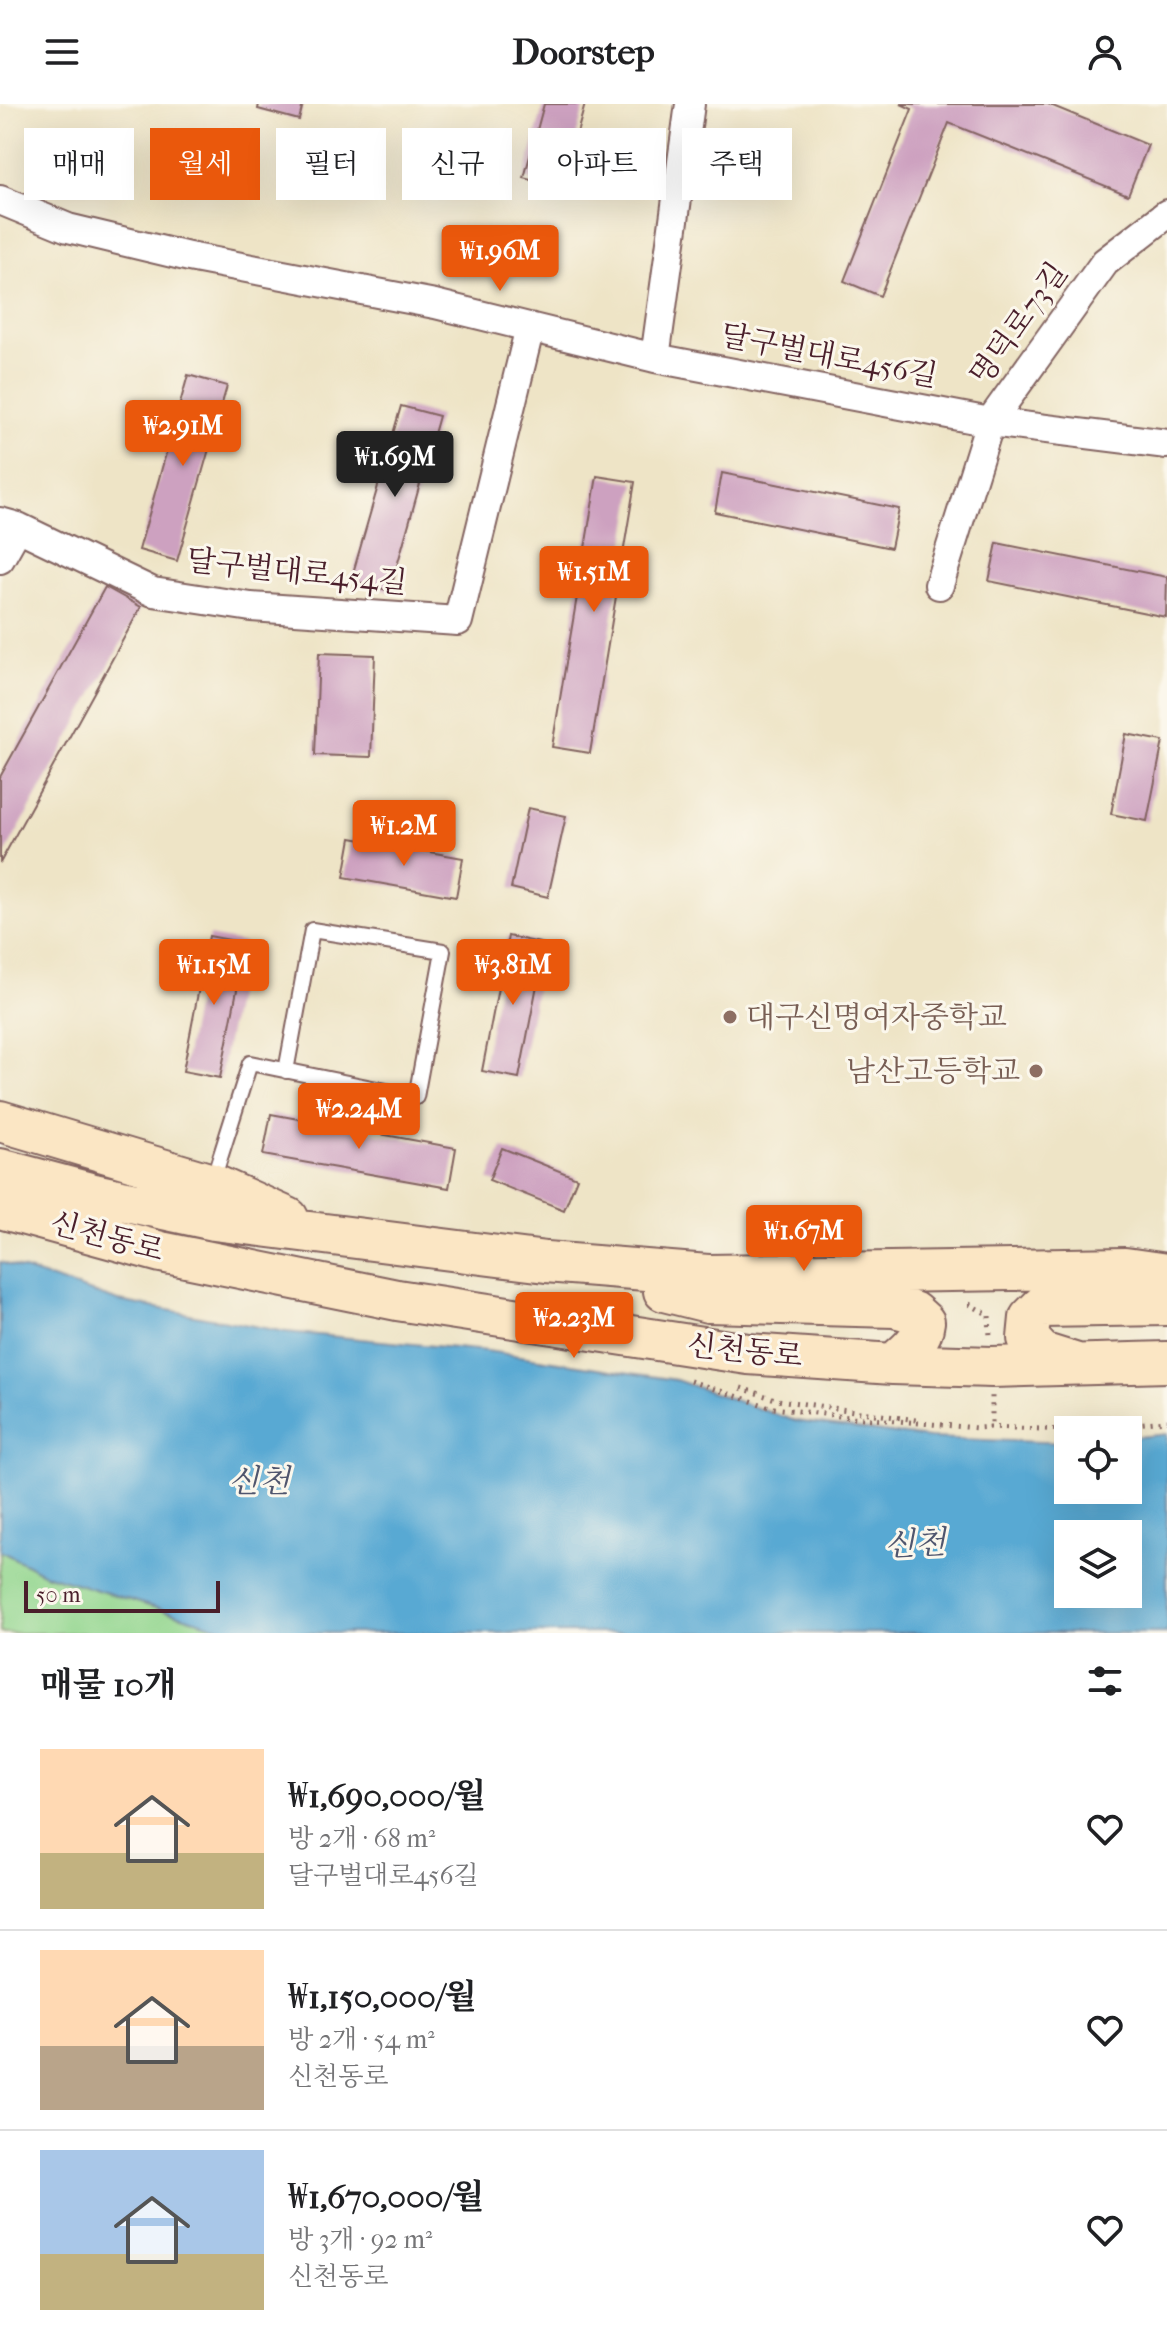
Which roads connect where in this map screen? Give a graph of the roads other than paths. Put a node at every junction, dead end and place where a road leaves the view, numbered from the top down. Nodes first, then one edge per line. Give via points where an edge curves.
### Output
1 (690, 104) edge
2 (0, 200) edge
3 (1167, 214) edge
4 (530, 327) junction
5 (655, 358) junction
6 (990, 422) junction
7 (1167, 444) edge
8 (9, 524) edge
9 (0, 559) edge
10 (939, 585) dead end
11 (286, 1071) junction
12 (0, 1121) edge
13 (0, 1169) edge
14 (212, 1184) junction
15 (0, 1208) edge
16 (328, 1236) junction
17 (546, 1262) junction
18 (1167, 1263) edge
19 (1125, 1268) junction
20 (1167, 1274) edge
21 (1167, 1305) edge
22 (1167, 1362) edge
23 (893, 1364) junction
24 (1080, 1364) junction

1 - 5 street
2 - 4 street, 달구벌대로456길 via 68,228 189,257
3 - 6 street, 명덕로73길 via 1105,262
4 - 5 street, 달구벌대로456길
4 - 8 street, 달구벌대로454길 via 458,621 251,607 153,592
5 - 6 street, 달구벌대로456길
6 - 7 street, 명덕로73길
6 - 10 street
8 - 9 street
11 - 11 lane via 416,1097 443,951 312,930
11 - 14 lane via 250,1063
12 - 14 main road
13 - 16 main road, 신천동로 via 214,1220
14 - 16 main road
15 - 23 main road, 신천동로 via 161,1252 397,1300 748,1354
16 - 17 main road, 신천동로
17 - 19 main road, 신천동로 via 708,1275
17 - 23 main road via 708,1302 894,1307 913,1312 924,1322 923,1333
18 - 19 main road
19 - 20 main road, 신천동로
21 - 24 main road via 1041,1307 1030,1318 1028,1338 1042,1353
22 - 24 main road, 신천동로
23 - 24 main road, 신천동로

